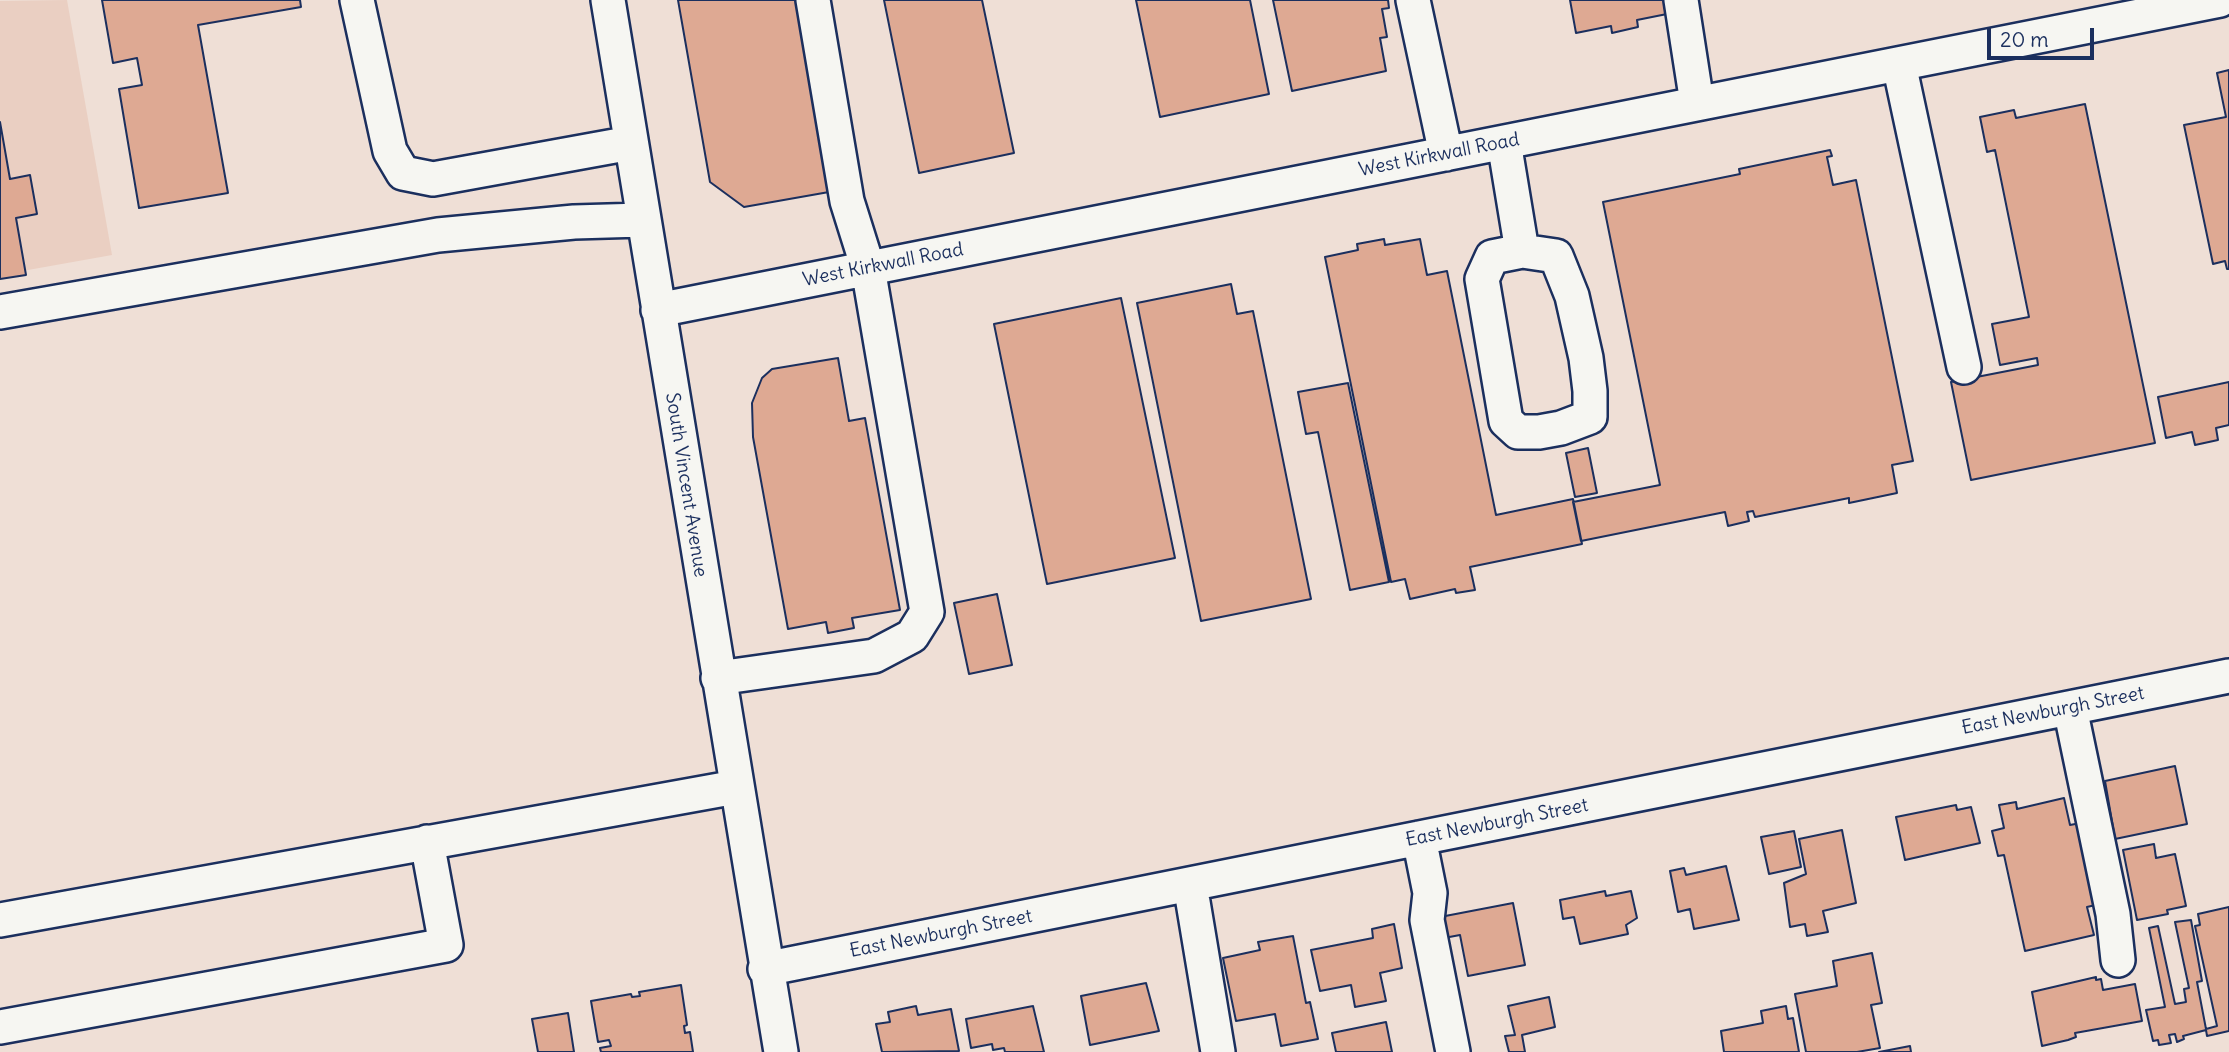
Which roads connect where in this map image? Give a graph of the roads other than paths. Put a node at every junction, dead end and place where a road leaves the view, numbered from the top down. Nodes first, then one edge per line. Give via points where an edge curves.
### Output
1 (357, 0) edge
2 (608, 0) edge
3 (813, 0) edge
4 (1413, 0) edge
5 (1681, 0) edge
6 (2212, 1) edge
7 (1899, 64) junction
8 (1698, 103) junction
9 (1504, 142) junction
10 (631, 143) junction
11 (1446, 154) junction
12 (642, 220) junction
13 (1522, 251) junction
14 (868, 268) junction
15 (658, 310) junction
16 (0, 312) edge
17 (1964, 367) dead end
18 (2229, 676) edge
19 (718, 677) junction
20 (2070, 708) junction
21 (736, 788) junction
22 (1419, 838) junction
23 (427, 842) junction
24 (1190, 884) junction
25 (0, 920) edge
26 (2118, 960) dead end
27 (765, 969) junction
28 (0, 1027) edge
29 (780, 1052) edge
30 (1218, 1052) edge
31 (1453, 1052) edge

1 - 10 street via 390,151 403,173 433,179
2 - 10 street, South Vincent Avenue
3 - 14 street via 847,201
4 - 11 street
5 - 8 street
6 - 7 street, West Kirkwall Road
7 - 8 street, West Kirkwall Road
7 - 17 street
8 - 9 street, West Kirkwall Road
9 - 11 street, West Kirkwall Road
9 - 13 street
10 - 12 street, South Vincent Avenue
11 - 14 street, West Kirkwall Road
12 - 15 street, South Vincent Avenue
12 - 16 street via 438,235
13 - 13 street via 1492,257 1482,279 1506,421 1518,432 1539,432 1590,417 1590,391 1572,296 1556,256
14 - 15 street, West Kirkwall Road
14 - 19 street via 927,612 912,636 874,656
15 - 19 street, South Vincent Avenue
18 - 20 street, East Newburgh Street
19 - 21 street, South Vincent Avenue
20 - 22 street, East Newburgh Street
20 - 26 street via 2113,914
21 - 23 street
21 - 27 street, South Vincent Avenue
22 - 24 street, East Newburgh Street
22 - 31 street via 1430,893 1427,920
23 - 25 street
23 - 28 street via 446,945
24 - 27 street, East Newburgh Street
24 - 30 street
27 - 29 street, South Vincent Avenue

